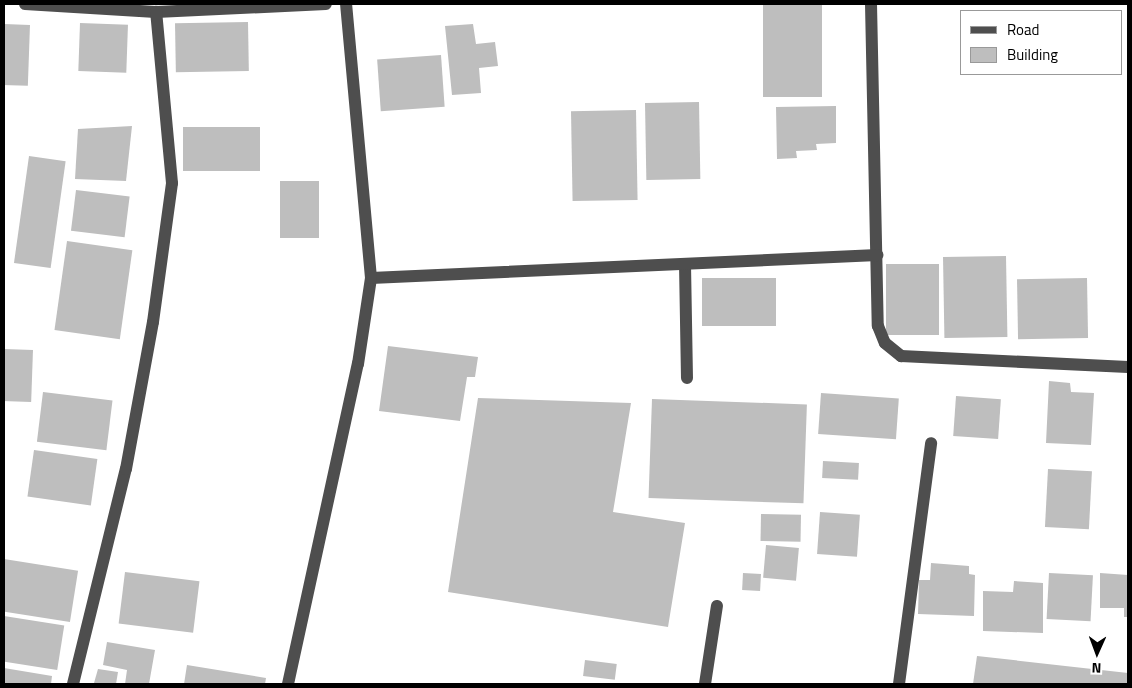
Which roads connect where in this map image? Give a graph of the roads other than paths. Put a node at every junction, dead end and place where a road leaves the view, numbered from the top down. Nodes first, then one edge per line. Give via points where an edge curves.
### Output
1 (25, 4) edge
2 (326, 4) edge
3 (346, 4) edge
4 (871, 4) edge
5 (156, 12) junction
6 (877, 255) junction
7 (685, 264) junction
8 (371, 278) junction
9 (1128, 367) edge
10 (687, 378) dead end
11 (931, 443) dead end
12 (717, 606) dead end
13 (73, 684) edge
14 (288, 684) edge
15 (705, 684) edge
16 (899, 684) edge

1 - 5 street
2 - 5 street
3 - 8 street
4 - 6 street
5 - 13 street via 172,183 153,322 126,469
6 - 7 street
6 - 9 street via 878,326 885,343 902,356
7 - 8 street
7 - 10 street
8 - 14 street via 358,364
11 - 16 street
12 - 15 street

